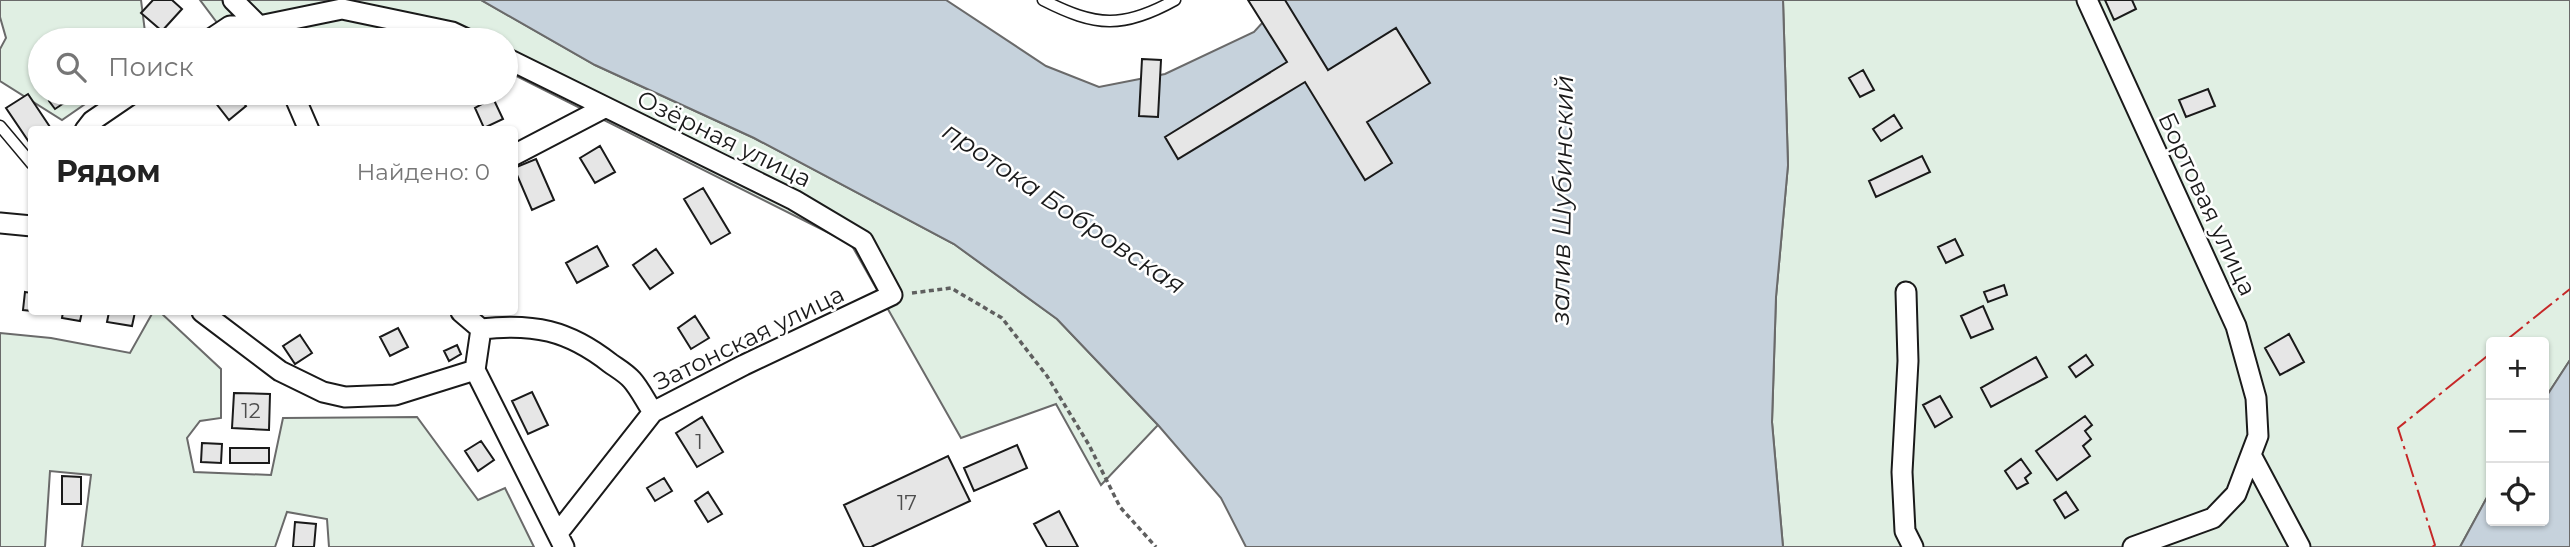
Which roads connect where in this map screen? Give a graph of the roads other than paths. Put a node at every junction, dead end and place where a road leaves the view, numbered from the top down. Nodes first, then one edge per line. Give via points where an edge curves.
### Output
1 (233, 0) edge
2 (1043, 0) edge
3 (1175, 0) edge
4 (2087, 0) edge
5 (258, 28) edge
6 (279, 28) edge
7 (433, 28) edge
8 (518, 64) edge
9 (115, 105) edge
10 (298, 105) edge
11 (604, 108) junction
12 (0, 126) edge
13 (88, 126) edge
14 (307, 126) edge
15 (518, 153) edge
16 (28, 159) edge
17 (28, 221) edge
18 (0, 223) edge
19 (1906, 292) dead end
20 (892, 295) joint
21 (206, 315) edge
22 (465, 315) edge
23 (481, 329) junction
24 (475, 370) junction
25 (653, 412) junction
26 (2251, 456) junction
27 (561, 540) edge
28 (1913, 547) edge
29 (2133, 547) edge
30 (2300, 547) edge

1 - 5 street
2 - 3 lane via 1075,17 1114,22 1152,13
4 - 26 street, Бортовая улица via 2236,326 2256,398 2258,436
6 - 7 street via 342,9
8 - 11 street, Озёрная улица
9 - 13 street
10 - 14 street
11 - 15 street
11 - 20 street, Озёрная улица via 794,200 863,241
12 - 16 lane
17 - 18 street
19 - 28 street via 1902,472 1905,531
20 - 25 street, Затонская улица
21 - 24 street via 280,371 323,392 345,397 395,395
22 - 23 street
23 - 24 street
23 - 25 street via 551,330 575,340 631,379
24 - 27 street, Затонская улица
25 - 27 street, Затонская улица
26 - 29 street via 2236,494 2213,518
26 - 30 street

